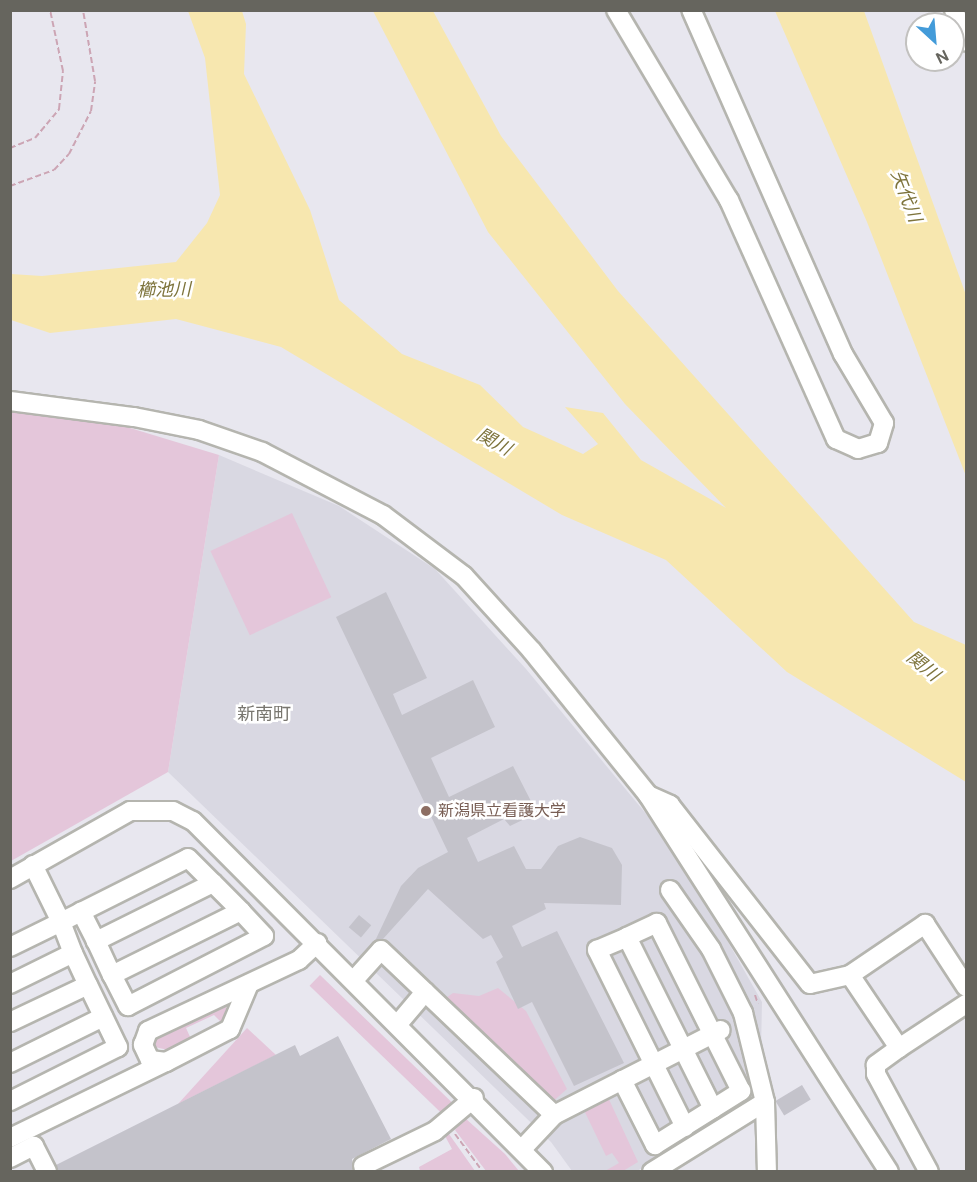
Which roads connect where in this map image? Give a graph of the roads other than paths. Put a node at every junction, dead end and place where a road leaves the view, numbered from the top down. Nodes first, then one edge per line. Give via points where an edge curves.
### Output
1 (616, 10) edge
2 (691, 10) edge
3 (954, 10) edge
4 (966, 42) edge
5 (10, 401) edge
6 (648, 795) junction
7 (33, 865) junction
8 (10, 879) edge
9 (213, 883) junction
10 (670, 890) dead end
11 (241, 911) junction
12 (81, 912) junction
13 (61, 922) junction
14 (627, 937) junction
15 (96, 941) junction
16 (317, 944) junction
17 (10, 946) edge
18 (73, 953) junction
19 (112, 975) junction
20 (850, 975) junction
21 (354, 980) junction
22 (10, 984) edge
23 (249, 984) junction
24 (88, 985) junction
25 (966, 987) edge
26 (425, 992) junction
27 (966, 1004) edge
28 (103, 1017) junction
29 (10, 1022) edge
30 (398, 1024) junction
31 (717, 1032) junction
32 (899, 1048) junction
33 (684, 1049) junction
34 (166, 1062) junction
35 (10, 1063) edge
36 (654, 1064) junction
37 (622, 1080) junction
38 (474, 1098) junction
39 (10, 1101) edge
40 (765, 1102) junction
41 (713, 1109) junction
42 (554, 1115) junction
43 (684, 1127) junction
44 (10, 1138) edge
45 (523, 1148) junction
46 (10, 1158) edge
47 (363, 1166) dead end
48 (761, 1168) edge
49 (47, 1172) edge
50 (543, 1172) edge
51 (652, 1172) edge
52 (889, 1172) edge
53 (929, 1172) edge

1 - 2 street via 729,200 836,439 858,449 878,443 884,423 843,354
3 - 4 street
5 - 6 street via 199,430 262,452 383,515 464,576 532,651
6 - 20 street via 670,805 810,984
6 - 52 street
7 - 8 street
7 - 13 street
7 - 16 street via 130,811 173,811 192,821
9 - 11 street
9 - 12 street via 188,858
9 - 15 street
10 - 40 street via 711,950 743,1013
11 - 19 street
11 - 19 street via 264,936 128,1006
12 - 13 street
12 - 15 street
13 - 17 street
13 - 18 street
14 - 31 street via 657,923
14 - 33 street
14 - 36 street via 597,950
15 - 19 street
16 - 21 street
16 - 23 street via 299,960
18 - 22 street
18 - 24 street
20 - 25 street via 925,924
20 - 32 street
21 - 26 street via 381,950
21 - 30 street
23 - 34 street via 230,1029
23 - 34 street via 148,1030 143,1045 150,1060
24 - 28 street
24 - 29 street
26 - 30 street
26 - 42 street
27 - 32 street
28 - 35 street
28 - 39 street via 118,1047
30 - 38 street
31 - 33 street
31 - 41 street via 741,1091
32 - 53 street via 876,1065 876,1074
33 - 36 street
33 - 41 street
34 - 44 street
36 - 37 street
36 - 43 street
37 - 42 street
37 - 43 street via 655,1145
38 - 45 street
38 - 47 street via 444,1123
40 - 48 street
40 - 51 street
41 - 43 street
42 - 45 street
45 - 50 street
46 - 49 street via 34,1146

